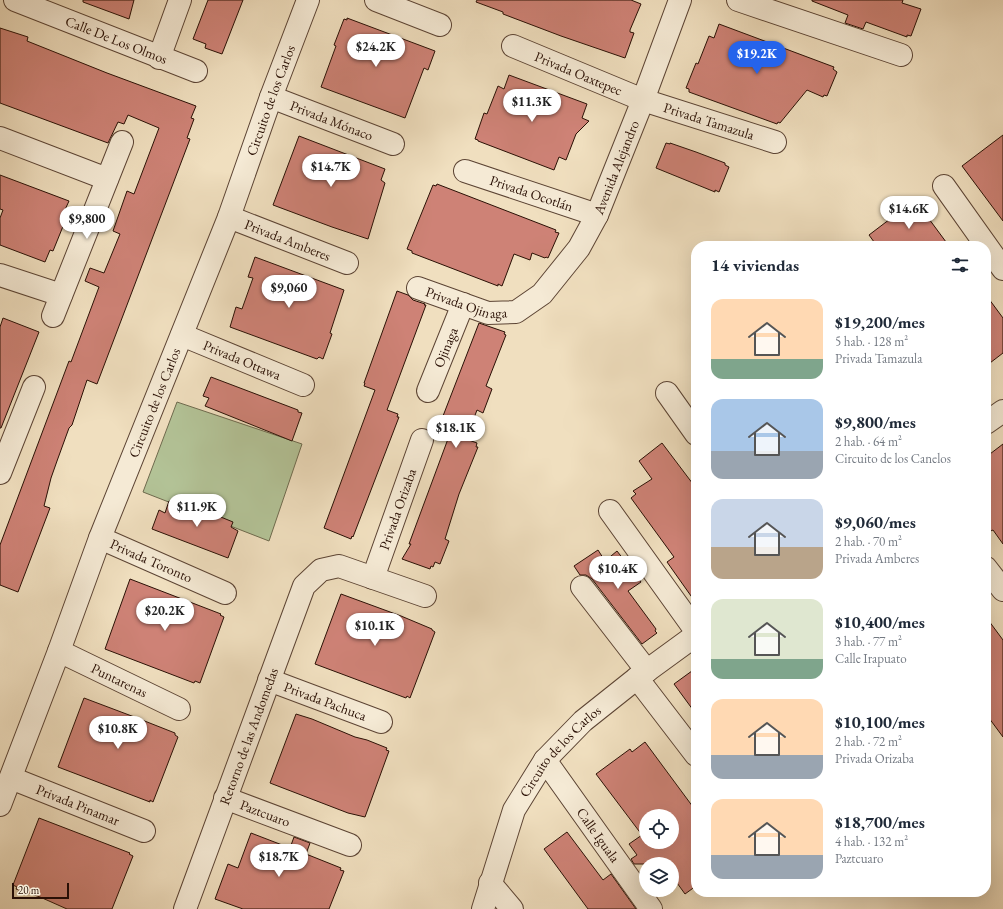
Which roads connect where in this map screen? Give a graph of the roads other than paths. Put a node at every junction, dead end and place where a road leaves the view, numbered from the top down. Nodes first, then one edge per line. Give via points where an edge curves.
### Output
1 (180, 0) edge
2 (308, 0) edge
3 (376, 0) edge
4 (680, 0) edge
5 (738, 0) edge
6 (26, 2) edge
7 (440, 25) dead end
8 (513, 46) dead end
9 (901, 55) dead end
10 (159, 58) junction
11 (196, 71) dead end
12 (271, 97) junction
13 (643, 100) junction
14 (0, 138) edge
15 (122, 142) dead end
16 (775, 142) dead end
17 (393, 144) dead end
18 (465, 171) dead end
19 (107, 179) junction
20 (944, 186) dead end
21 (597, 215) junction
22 (229, 217) junction
23 (983, 241) edge
24 (991, 252) edge
25 (347, 263) dead end
26 (1003, 269) edge
27 (0, 275) edge
28 (418, 288) dead end
29 (62, 295) junction
30 (463, 304) junction
31 (516, 312) joint
32 (53, 316) dead end
33 (182, 335) junction
34 (303, 385) dead end
35 (34, 387) dead end
36 (428, 391) dead end
37 (667, 393) dead end
38 (1003, 411) edge
39 (991, 419) edge
40 (691, 427) edge
41 (8, 428) edge
42 (422, 440) dead end
43 (0, 473) edge
44 (610, 511) dead end
45 (100, 538) junction
46 (991, 574) edge
47 (373, 578) junction
48 (582, 587) dead end
49 (1003, 590) edge
50 (224, 593) dead end
51 (425, 596) dead end
52 (691, 624) edge
53 (691, 639) edge
54 (59, 651) junction
55 (642, 674) junction
56 (269, 680) junction
57 (179, 709) dead end
58 (381, 722) dead end
59 (691, 748) edge
60 (545, 760) junction
61 (11, 778) junction
62 (226, 798) junction
63 (0, 806) edge
64 (144, 831) dead end
65 (350, 845) dead end
66 (490, 883) junction
67 (185, 909) edge
68 (483, 909) edge
69 (512, 909) edge
70 (651, 909) edge

1 - 10 street
2 - 12 street, Circuito de los Carlos
3 - 7 street
4 - 13 street, Avenida Alejandro
5 - 9 street
6 - 10 street, Calle De Los Olmos
8 - 13 street, Privada Oaxtepec
10 - 11 street, Calle De Los Olmos
12 - 17 street, Privada Mónaco
12 - 22 street, Circuito de los Carlos
13 - 16 street, Privada Tamazula
13 - 21 street, Avenida Alejandro
14 - 19 street
15 - 19 street
18 - 21 street, Privada Ocotlán
19 - 29 street
20 - 23 street
21 - 31 street, Avenida Alejandro via 579,248 542,294
22 - 25 street, Privada Amberes
22 - 33 street, Circuito de los Carlos
24 - 26 street
27 - 29 street
28 - 30 street, Privada Ojinaga
29 - 32 street
30 - 31 street, Privada Ojinaga via 488,313
30 - 36 street, Ojinaga
33 - 34 street, Privada Ottawa
33 - 45 street, Circuito de los Carlos
35 - 41 street
37 - 40 street
38 - 39 street
41 - 43 street
42 - 47 street, Privada Orizaba
44 - 52 street
45 - 50 street, Privada Toronto
45 - 54 street, Circuito de los Carlos
46 - 49 street
47 - 51 street
47 - 56 street, Retorno de las Andomedas via 339,566 322,570 304,586
48 - 55 street
53 - 55 street, Circuito de los Carlos
54 - 57 street, Puntarenas
54 - 61 street, Circuito de los Carlos
55 - 59 street
55 - 60 street, Circuito de los Carlos via 583,721
56 - 58 street, Privada Pachuca
56 - 62 street, Retorno de las Andomedas
60 - 66 street, Circuito de los Carlos via 514,810
60 - 70 street, Calle Iguala
61 - 63 street, Circuito de los Carlos
61 - 64 street, Privada Pinamar
62 - 65 street, Paztcuaro
62 - 67 street, Retorno de las Andomedas
66 - 68 street, Circuito de los Carlos
66 - 69 street

